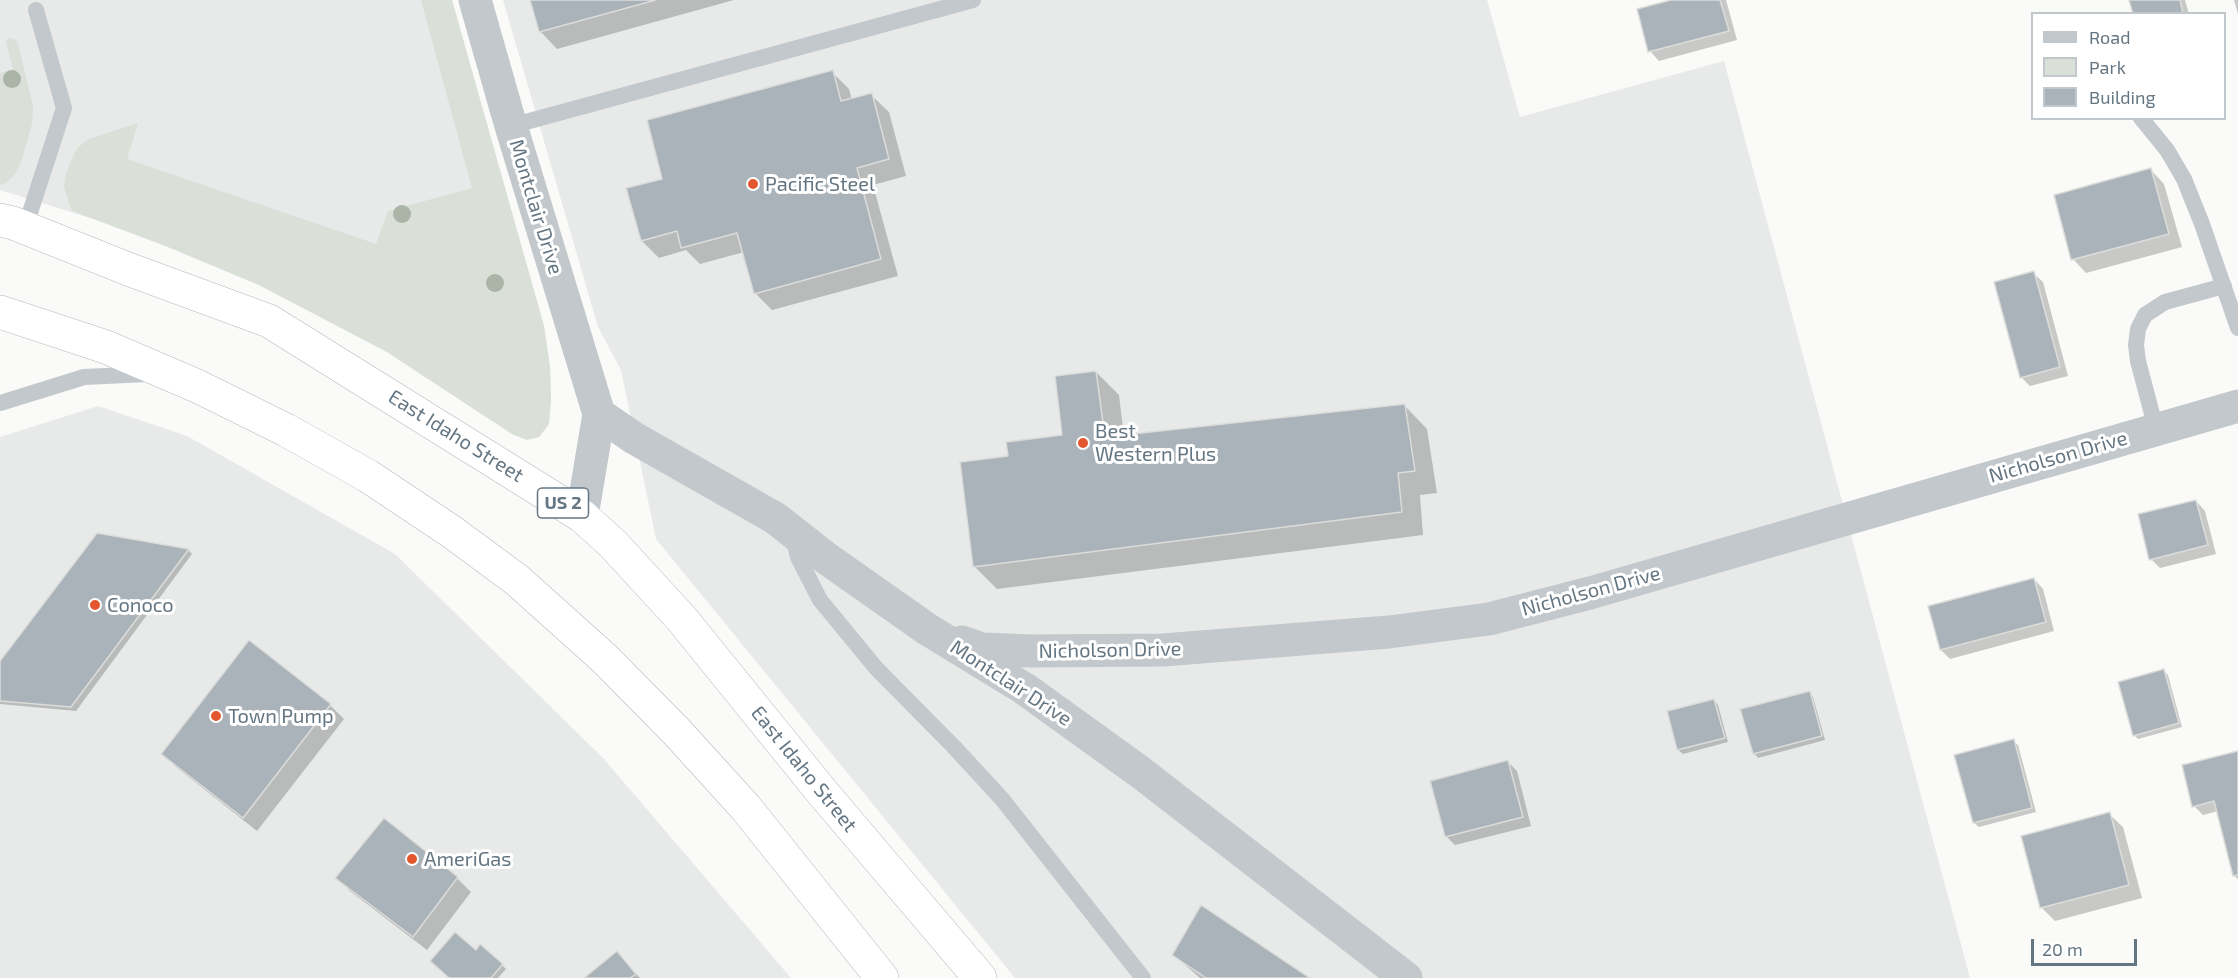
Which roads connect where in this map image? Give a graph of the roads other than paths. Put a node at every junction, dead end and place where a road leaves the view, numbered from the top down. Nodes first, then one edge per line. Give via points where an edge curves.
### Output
1 (475, 0) edge
2 (973, 0) edge
3 (36, 10) dead end
4 (2143, 120) edge
5 (511, 126) junction
6 (13, 224) edge
7 (2224, 286) junction
8 (0, 312) edge
9 (2238, 328) edge
10 (173, 375) junction
11 (0, 403) edge
12 (2237, 412) edge
13 (599, 414) junction
14 (2156, 429) junction
15 (582, 516) junction
16 (792, 530) junction
17 (927, 628) junction
18 (882, 978) edge
19 (980, 978) edge
20 (1143, 978) edge
21 (1406, 978) edge

1 - 5 street, Montclair Drive
2 - 5 lane
3 - 6 lane via 64,108
4 - 7 lane via 2184,179
5 - 13 street, Montclair Drive
6 - 15 highway, East Idaho Street / US 2 via 269,321
7 - 9 lane
7 - 14 lane via 2165,302 2145,315 2138,329 2138,362
8 - 10 highway via 106,347
10 - 11 lane via 84,377
10 - 18 highway via 286,430 368,476 517,580 677,732 746,808
12 - 14 street, Nicholson Drive
13 - 15 street, Montclair Drive
13 - 16 street, Montclair Drive
14 - 17 street, Nicholson Drive via 1590,593 1489,618 1389,632 1163,650 982,649
15 - 19 highway, East Idaho Street / US 2 via 681,618
16 - 17 street, Montclair Drive
16 - 20 lane via 798,557 820,600 876,668 1002,799
17 - 21 street, Montclair Drive via 1025,689 1140,772

